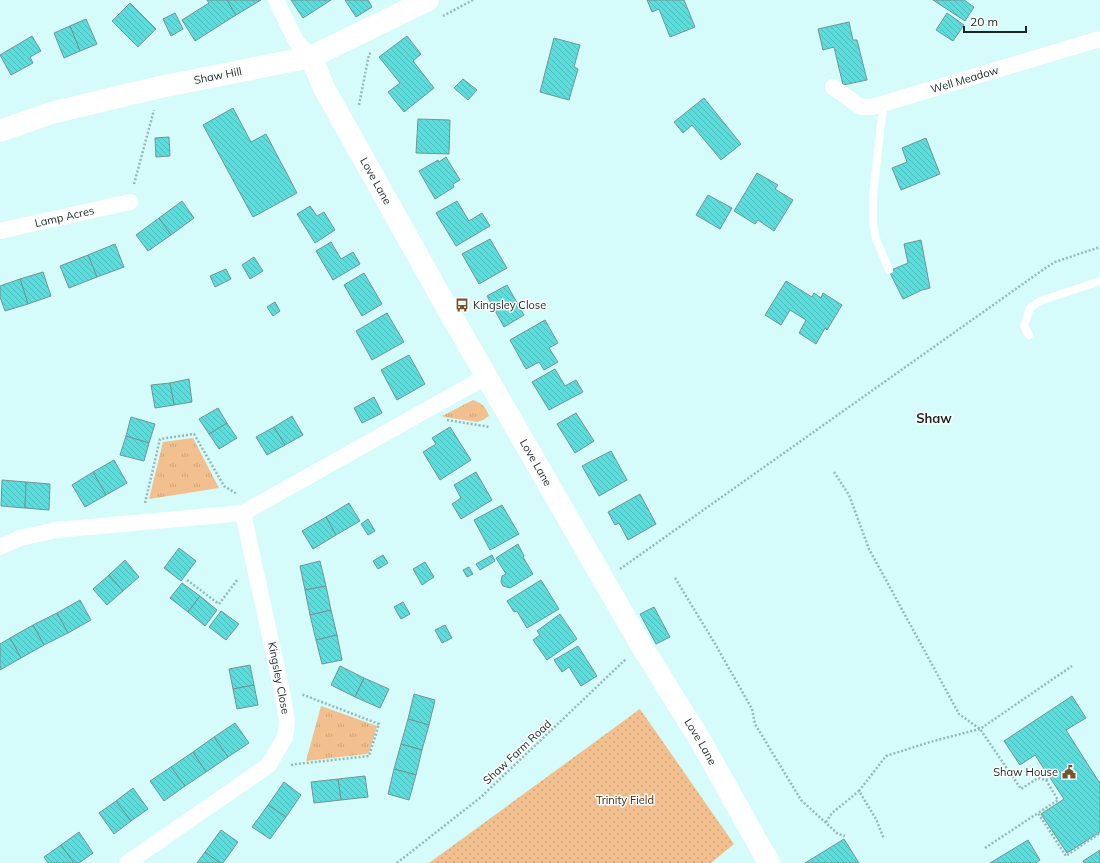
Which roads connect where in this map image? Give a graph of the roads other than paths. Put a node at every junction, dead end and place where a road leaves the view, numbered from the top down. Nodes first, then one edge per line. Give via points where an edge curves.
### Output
1 (276, 0) edge
2 (433, 9) edge
3 (1100, 39) edge
4 (311, 57) junction
5 (833, 88) dead end
6 (884, 103) junction
7 (0, 131) edge
8 (130, 202) road end
9 (0, 231) edge
10 (889, 270) dead end
11 (1100, 281) edge
12 (1028, 335) dead end
13 (487, 376) junction
14 (250, 509) junction
15 (0, 547) edge
16 (128, 863) edge
17 (770, 863) edge

1 - 4 street via 296,41
2 - 4 street, Shaw Hill
3 - 6 street, Well Meadow
4 - 7 street, Shaw Hill via 160,87 51,113
4 - 13 street, Love Lane via 324,88
5 - 6 street, Well Meadow via 861,107
6 - 10 lane via 873,196 873,223 876,239
8 - 9 street, Lamp Acres
11 - 12 lane via 1040,301 1030,308 1024,326
13 - 14 street
13 - 17 street, Love Lane via 641,645 702,743
14 - 15 street via 57,530 20,538
14 - 16 street, Kingsley Close via 254,560 288,722 286,737 269,765

